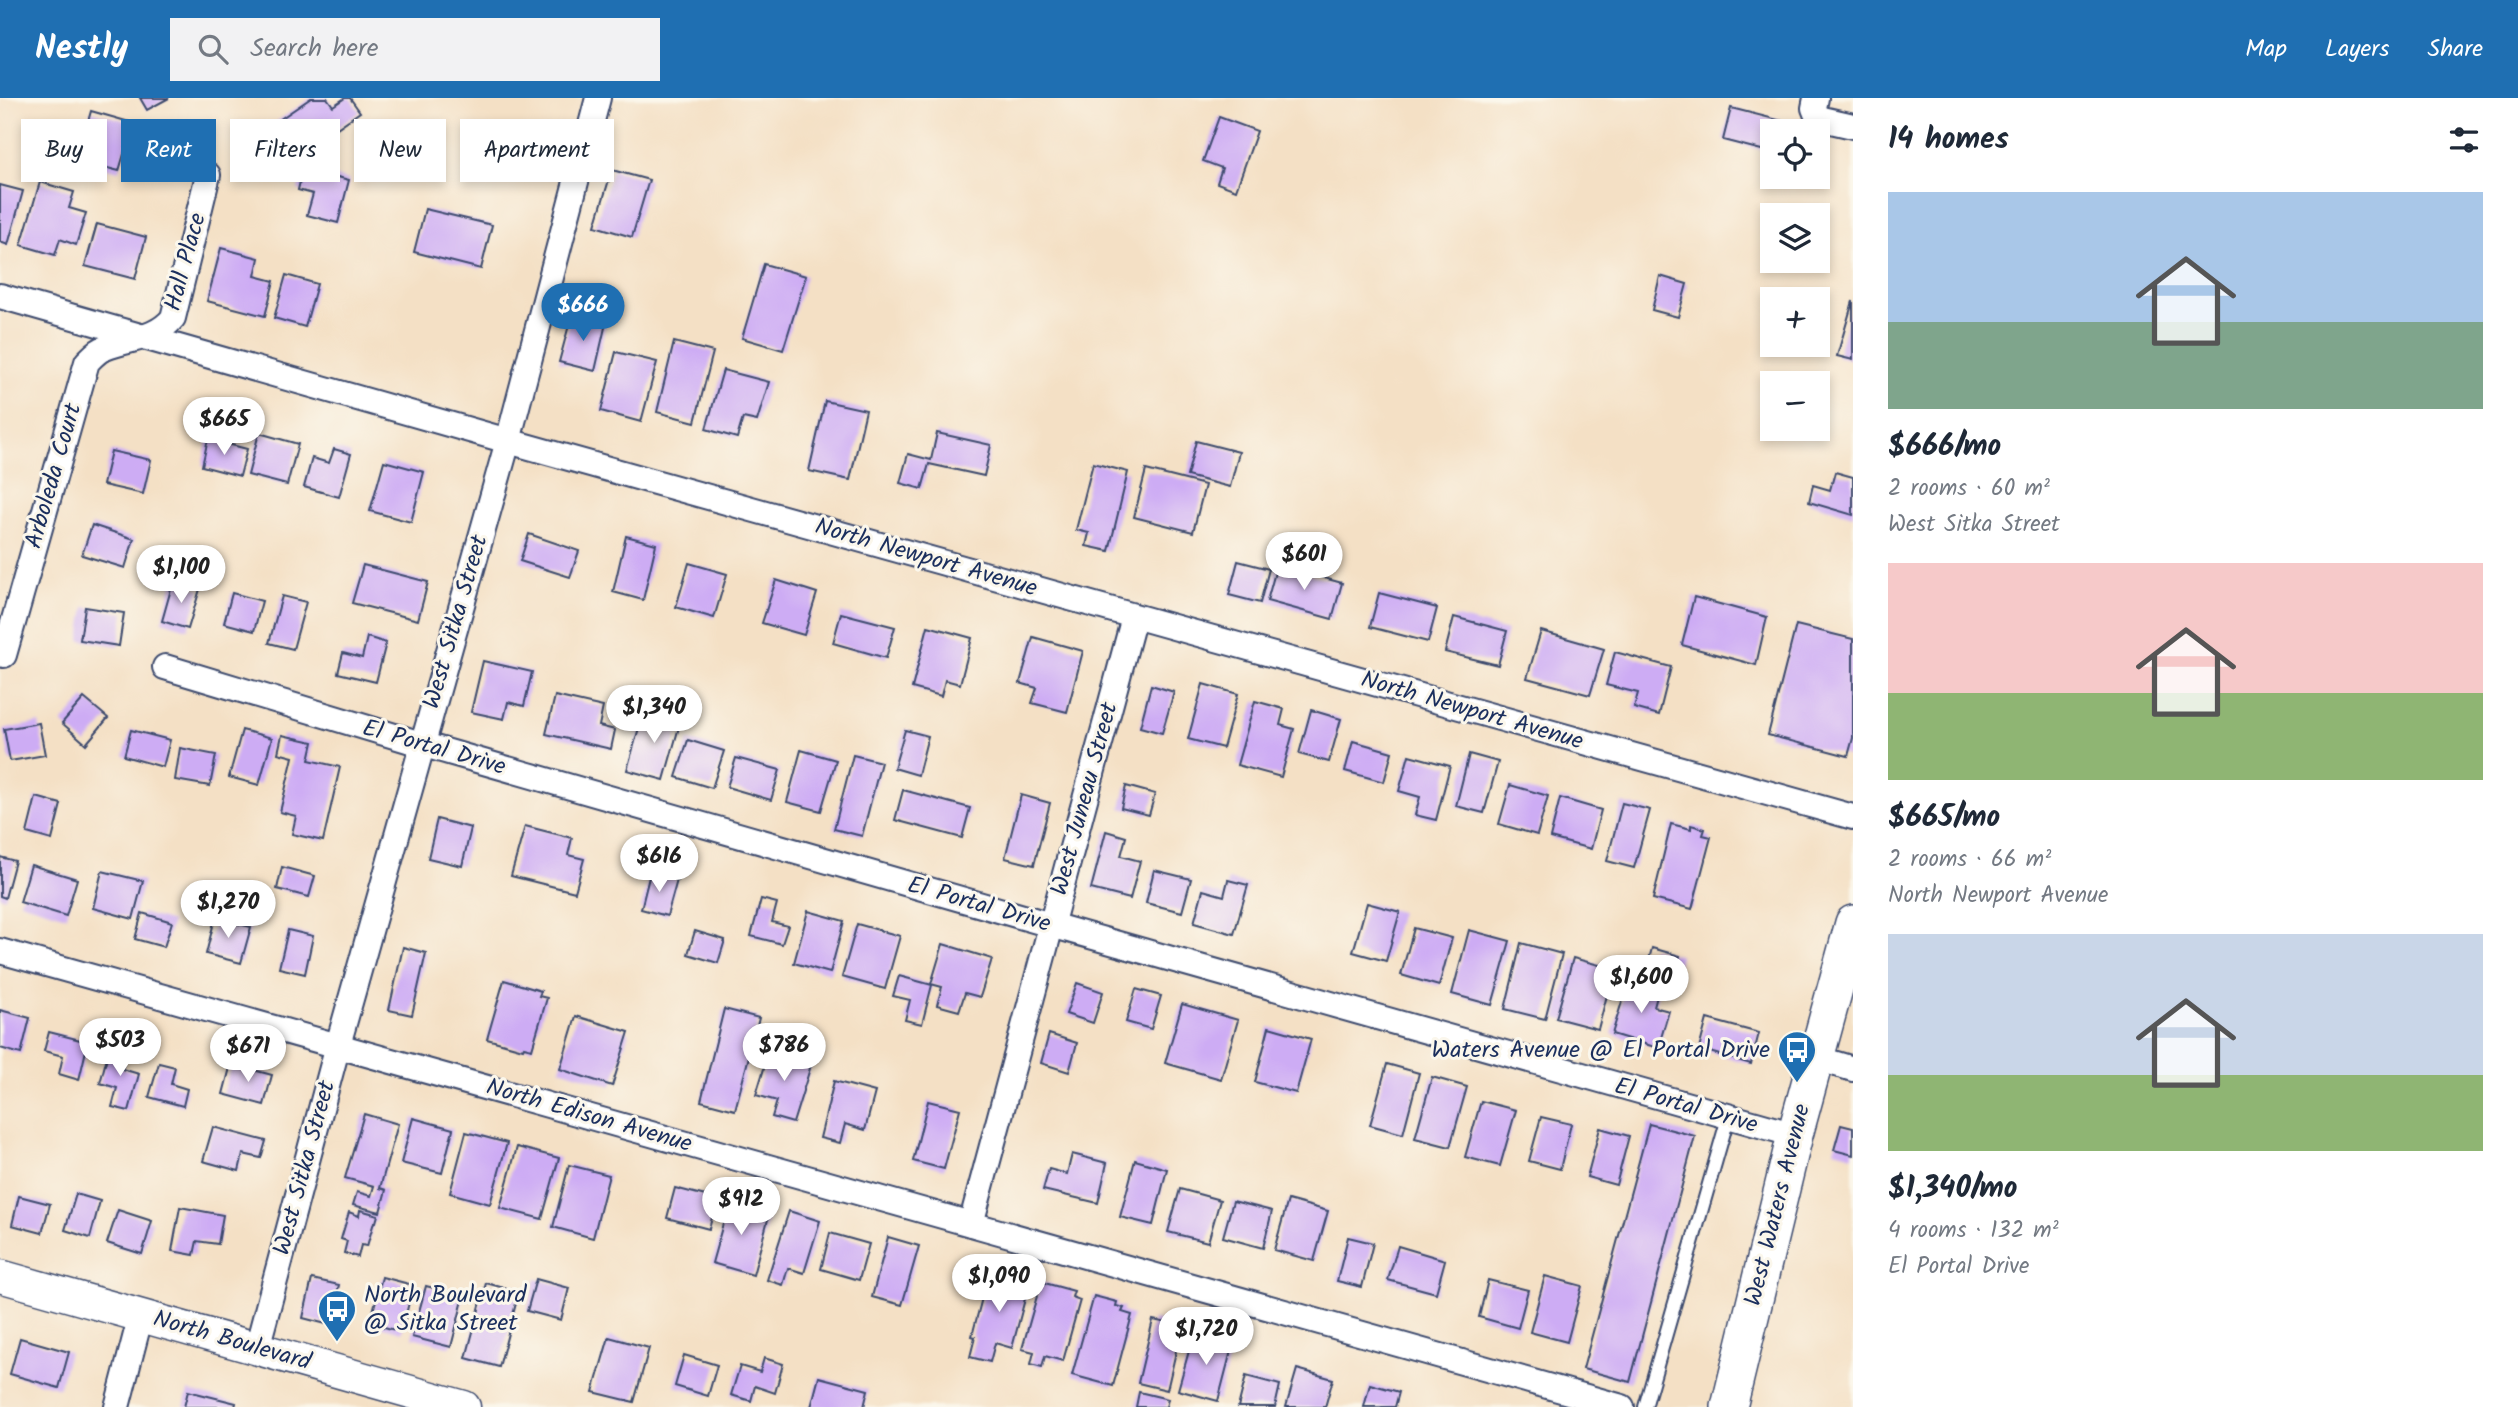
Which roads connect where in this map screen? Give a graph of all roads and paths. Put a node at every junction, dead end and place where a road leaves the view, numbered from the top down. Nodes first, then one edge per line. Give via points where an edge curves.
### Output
1 (598, 98) edge
2 (1816, 98) edge
3 (1853, 126) edge
4 (206, 182) edge
5 (0, 296) edge
6 (146, 337) junction
7 (508, 441) junction
8 (1134, 617) junction
9 (4, 655) dead end
10 (165, 667) dead end
11 (421, 744) junction
12 (1853, 817) edge
13 (1853, 923) edge
14 (1051, 925) junction
15 (0, 951) edge
16 (338, 1045) junction
17 (1816, 1058) junction
18 (1853, 1069) edge
19 (1728, 1118) junction
20 (1795, 1135) junction
21 (971, 1224) junction
22 (0, 1276) edge
23 (141, 1315) junction
24 (257, 1348) junction
25 (416, 1400) edge
26 (117, 1407) edge
27 (464, 1407) edge
28 (1622, 1407) edge
29 (1645, 1407) edge
30 (1729, 1407) edge

1 - 7 street, West Sitka Street
2 - 3 street via 1818,118
4 - 6 street, Hall Place via 173,318 165,328
5 - 6 street, North Newport Avenue
6 - 7 street, North Newport Avenue
6 - 9 street, Arboleda Court via 103,348 86,362
7 - 8 street, North Newport Avenue
7 - 11 street, West Sitka Street
8 - 12 street, North Newport Avenue
8 - 14 street, West Juneau Street
10 - 11 street, El Portal Drive
11 - 14 street, El Portal Drive
11 - 16 street, West Sitka Street
13 - 17 main road, West Waters Avenue
14 - 19 street, El Portal Drive
14 - 21 street, West Juneau Street
15 - 16 street, North Edison Avenue
16 - 21 street, North Edison Avenue
16 - 24 street, West Sitka Street
17 - 18 street
17 - 20 main road, West Waters Avenue
19 - 20 street, El Portal Drive
19 - 29 lane
20 - 30 main road, West Waters Avenue
21 - 28 street, North Edison Avenue
22 - 23 street, North Boulevard
23 - 24 street, North Boulevard
23 - 26 street
24 - 25 street, North Boulevard
25 - 27 street, North Boulevard

